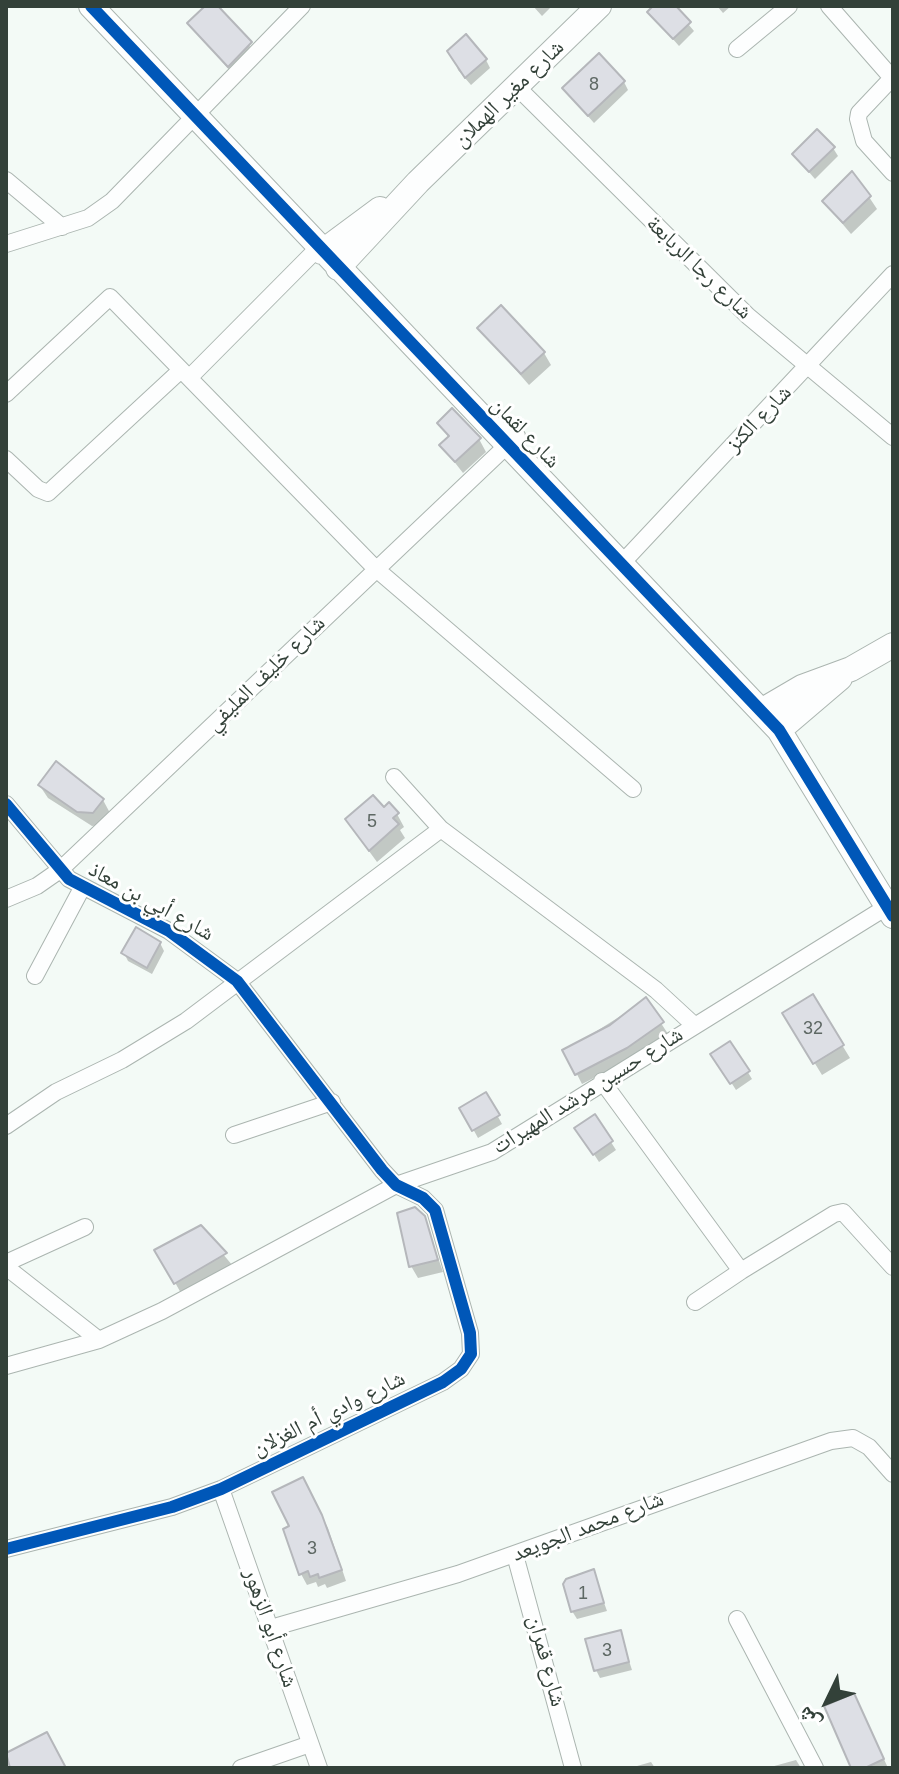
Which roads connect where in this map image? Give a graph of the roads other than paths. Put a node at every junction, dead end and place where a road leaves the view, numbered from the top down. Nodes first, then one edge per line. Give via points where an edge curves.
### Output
1 (91, 6) edge
2 (110, 6) edge
3 (302, 6) edge
4 (599, 6) edge
5 (789, 6) edge
6 (829, 6) edge
7 (737, 49) dead end
8 (893, 78) edge
9 (517, 87) junction
10 (199, 108) junction
11 (893, 173) edge
12 (6, 180) edge
13 (62, 227) junction
14 (6, 244) edge
15 (332, 254) junction
16 (893, 274) edge
17 (809, 368) junction
18 (186, 374) junction
19 (6, 394) edge
20 (893, 437) edge
21 (513, 441) junction
22 (6, 459) edge
23 (627, 557) junction
24 (375, 568) junction
25 (893, 645) edge
26 (851, 669) junction
27 (766, 708) junction
28 (784, 728) junction
29 (394, 777) dead end
30 (633, 789) dead end
31 (6, 804) edge
32 (441, 829) junction
33 (60, 870) junction
34 (82, 888) junction
35 (6, 899) edge
36 (892, 903) edge
37 (35, 976) dead end
38 (237, 981) junction
39 (694, 1025) junction
40 (602, 1081) junction
41 (332, 1102) junction
42 (6, 1126) edge
43 (234, 1135) dead end
44 (396, 1185) junction
45 (85, 1227) dead end
46 (6, 1265) edge
47 (893, 1267) edge
48 (741, 1271) junction
49 (695, 1302) dead end
50 (99, 1340) junction
51 (6, 1366) edge
52 (893, 1474) edge
53 (221, 1489) junction
54 (6, 1549) edge
55 (515, 1555) junction
56 (737, 1619) dead end
57 (271, 1628) junction
58 (310, 1744) junction
59 (241, 1768) edge
60 (319, 1768) edge
61 (573, 1768) edge
62 (815, 1768) edge

1 - 10 street, شارع لقمان
2 - 10 street, شارع لقمان
3 - 10 street
4 - 9 street, شارع مغير الهملان
5 - 7 street
6 - 8 street
8 - 11 street via 858,119 864,141
9 - 15 street, شارع مغير الهملان via 418,182
9 - 17 street, شارع رجا الربابعة via 666,238
10 - 13 street via 112,201 88,218
10 - 15 street, شارع لقمان
12 - 13 street
13 - 14 street
15 - 18 street
15 - 21 street, شارع لقمان
16 - 17 street, شارع الكنز
17 - 20 street, شارع رجا الربابعة
17 - 23 street, شارع الكنز
18 - 19 street via 110,297
18 - 22 street via 48,493
18 - 24 street
21 - 23 street, شارع لقمان
21 - 24 street, شارع خليف المليفي
23 - 27 street, شارع لقمان
24 - 30 street
24 - 33 street, شارع خليف المليفي
25 - 26 street
26 - 27 street via 802,687
26 - 28 street
27 - 28 street, شارع لقمان
28 - 36 street, شارع لقمان
29 - 32 street
31 - 33 street, شارع أبي بن معاذ
32 - 38 street
32 - 39 street via 656,990
33 - 34 street, شارع أبي بن معاذ
33 - 35 street, شارع خليف المليفي
34 - 37 street
34 - 38 street, شارع أبي بن معاذ via 169,931
36 - 39 street, شارع حسين مرشد المهيرات
38 - 41 street, شارع أبي بن معاذ
38 - 42 street via 186,1021 56,1092
39 - 40 street, شارع حسين مرشد المهيرات
40 - 44 street, شارع حسين مرشد المهيرات via 492,1152
40 - 48 street
41 - 43 street
41 - 44 street, شارع أبي بن معاذ
44 - 50 street, شارع حسين مرشد المهيرات
44 - 53 street, شارع وادي أم الغزلان via 423,1198 440,1222 471,1354 443,1382
45 - 46 street
46 - 50 street
47 - 48 street via 843,1212
48 - 49 street
50 - 51 street, شارع حسين مرشد المهيرات
52 - 55 street, شارع محمد الجويعد via 869,1447 853,1438 831,1441
53 - 54 street, شارع وادي أم الغزلان via 172,1507
53 - 57 street, شارع أبو الزهور
55 - 57 street, شارع محمد الجويعد
55 - 61 street, شارع قمران
56 - 62 street
57 - 58 street, شارع أبو الزهور
58 - 59 street
58 - 60 street, شارع أبو الزهور

